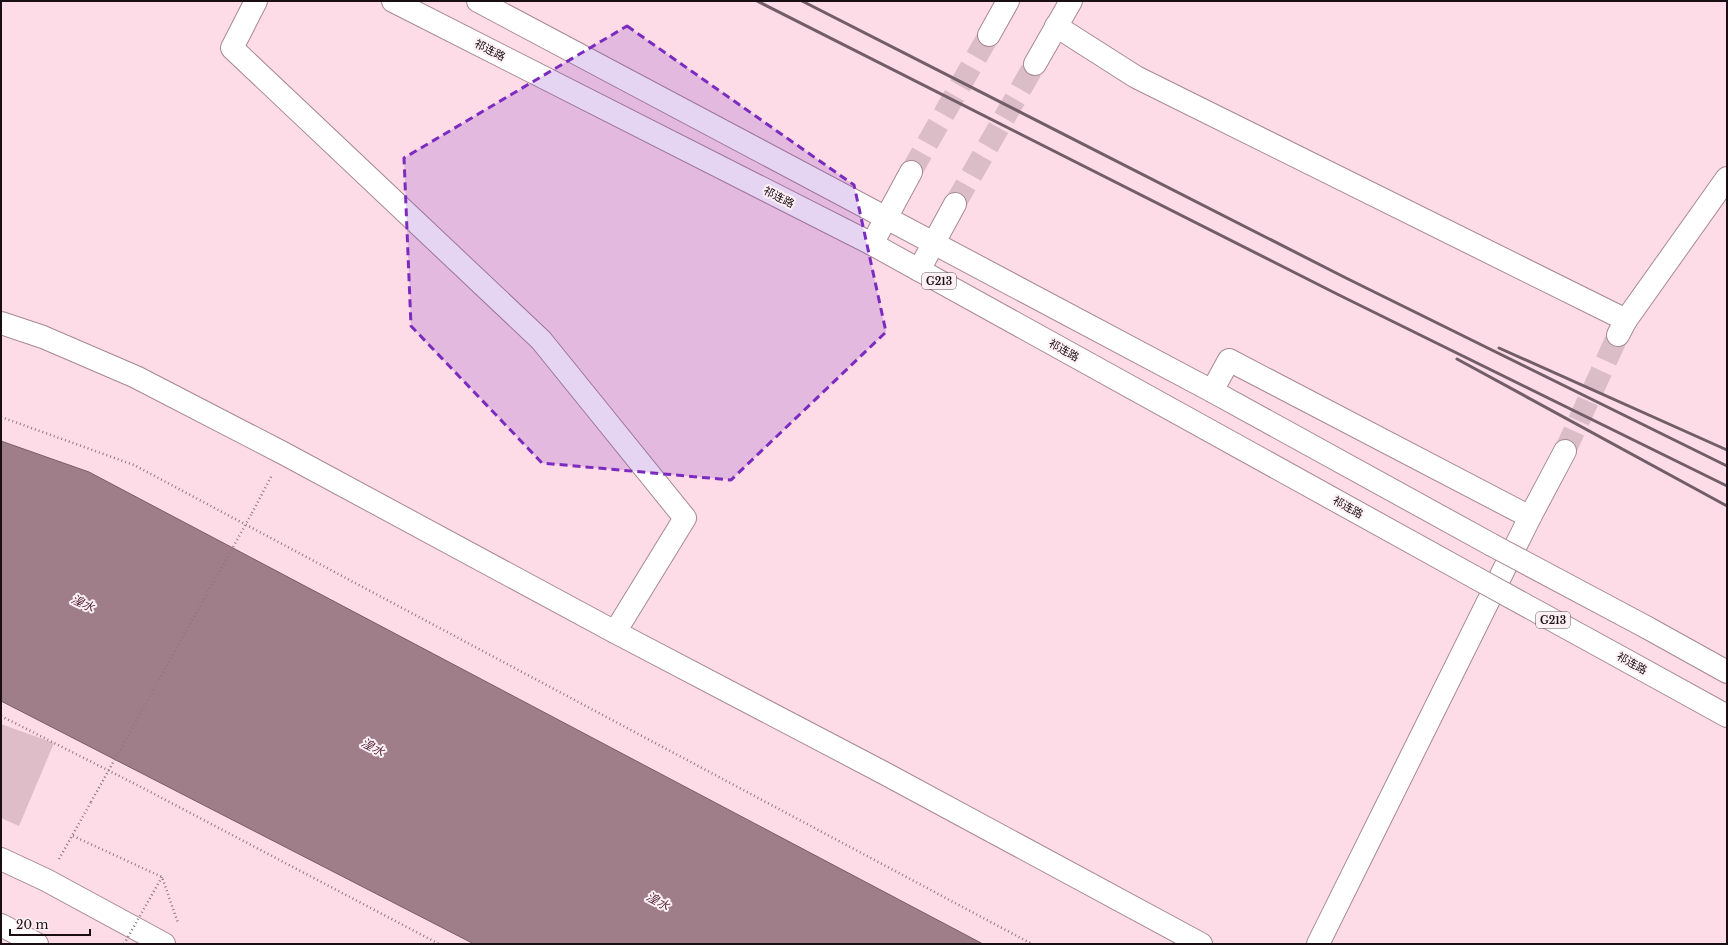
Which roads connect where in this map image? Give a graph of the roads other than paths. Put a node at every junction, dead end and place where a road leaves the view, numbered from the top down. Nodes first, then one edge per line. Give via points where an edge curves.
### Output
1 (256, 1) edge
2 (393, 1) edge
3 (478, 1) edge
4 (1008, 1) edge
5 (1071, 1) edge
6 (1056, 26) junction
7 (989, 35) tunnel mouth
8 (1035, 64) tunnel mouth
9 (911, 172) tunnel mouth
10 (1727, 178) edge
11 (955, 204) tunnel mouth
12 (887, 217) junction
13 (872, 244) junction
14 (934, 244) junction
15 (919, 270) junction
16 (1, 323) edge
17 (1212, 391) junction
18 (1565, 451) tunnel mouth
19 (1530, 517) junction
20 (616, 632) junction
21 (1727, 672) edge
22 (1727, 716) edge
23 (1, 859) edge
24 (1, 925) edge
25 (36, 944) edge
26 (164, 944) edge
27 (1201, 944) edge
28 (1318, 944) edge

1 - 20 main road via 232,48 541,340 685,518
2 - 13 main road, 祁连路 / G213
3 - 12 main road, G213
4 - 7 main road
5 - 6 main road
6 - 8 main road
6 - 10 main road via 1136,77 1622,327
9 - 12 main road
11 - 14 main road
12 - 13 main road
12 - 14 main road, G213
13 - 15 main road, 祁连路 / G213
14 - 15 main road
14 - 17 main road, G213
15 - 22 main road, 祁连路 / G213, bridge
16 - 20 main road via 43,337 136,377
17 - 19 main road via 1229,360
17 - 21 main road, G213, bridge
18 - 19 main road
19 - 28 main road
20 - 27 main road
23 - 26 main road via 46,880
24 - 25 main road

